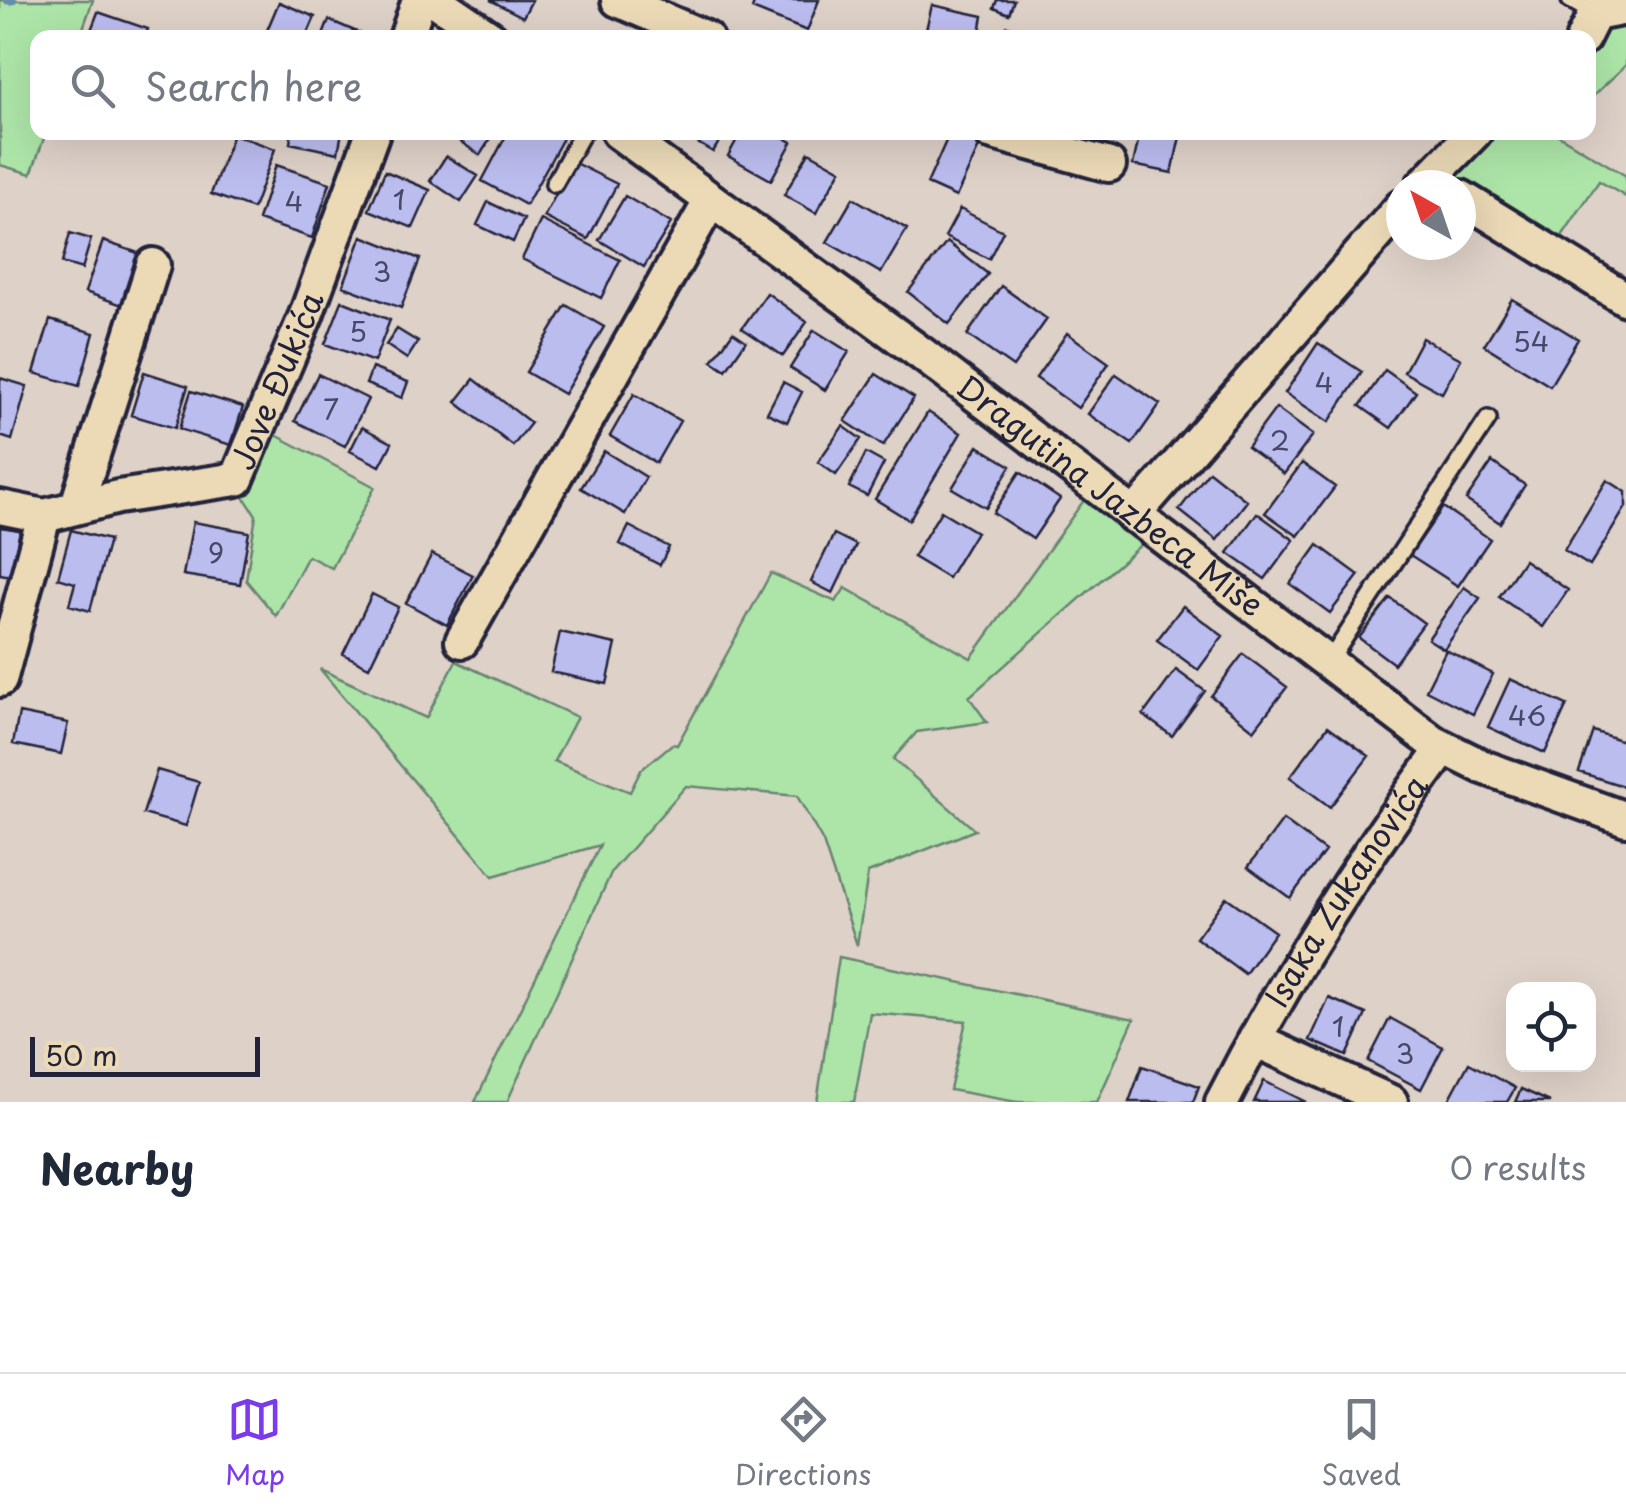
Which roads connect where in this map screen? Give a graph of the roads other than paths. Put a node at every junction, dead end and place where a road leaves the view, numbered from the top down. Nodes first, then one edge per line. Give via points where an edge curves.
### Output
1 (419, 0) edge
2 (436, 0) edge
3 (618, 0) edge
4 (409, 30) edge
5 (479, 30) edge
6 (687, 30) edge
7 (369, 140) edge
8 (579, 140) edge
9 (629, 140) edge
10 (1019, 140) edge
11 (1468, 140) edge
12 (1109, 165) dead end
13 (1441, 170) edge
14 (554, 184) dead end
15 (711, 200) junction
16 (1476, 206) edge
17 (1386, 225) edge
18 (153, 265) dead end
19 (1626, 299) edge
20 (1488, 419) dead end
21 (77, 505) junction
22 (0, 508) edge
23 (44, 516) junction
24 (1133, 516) junction
25 (462, 641) dead end
26 (1328, 663) junction
27 (0, 680) edge
28 (1444, 748) junction
29 (1626, 819) edge
30 (1255, 1040) junction
31 (1222, 1102) edge
32 (1391, 1102) edge

1 - 4 street
2 - 5 street
3 - 6 street
7 - 21 street, Jove Đukića via 244,471 226,482
8 - 14 lane
9 - 15 street, Dragutina Jazbeca Miše
10 - 12 street
11 - 13 street
15 - 24 street, Dragutina Jazbeca Miše
15 - 25 street
16 - 19 street
17 - 24 street
18 - 21 street
20 - 26 lane
21 - 23 street, Jove Đukića
22 - 23 street, Jove Đukića
23 - 27 street
24 - 26 street, Dragutina Jazbeca Miše
26 - 28 street, Dragutina Jazbeca Miše
28 - 29 street, Dragutina Jazbeca Miše
28 - 30 street, Isaka Zukanovića via 1388,822
30 - 31 street, Isaka Zukanovića
30 - 32 street, Isaka Zukanovića

